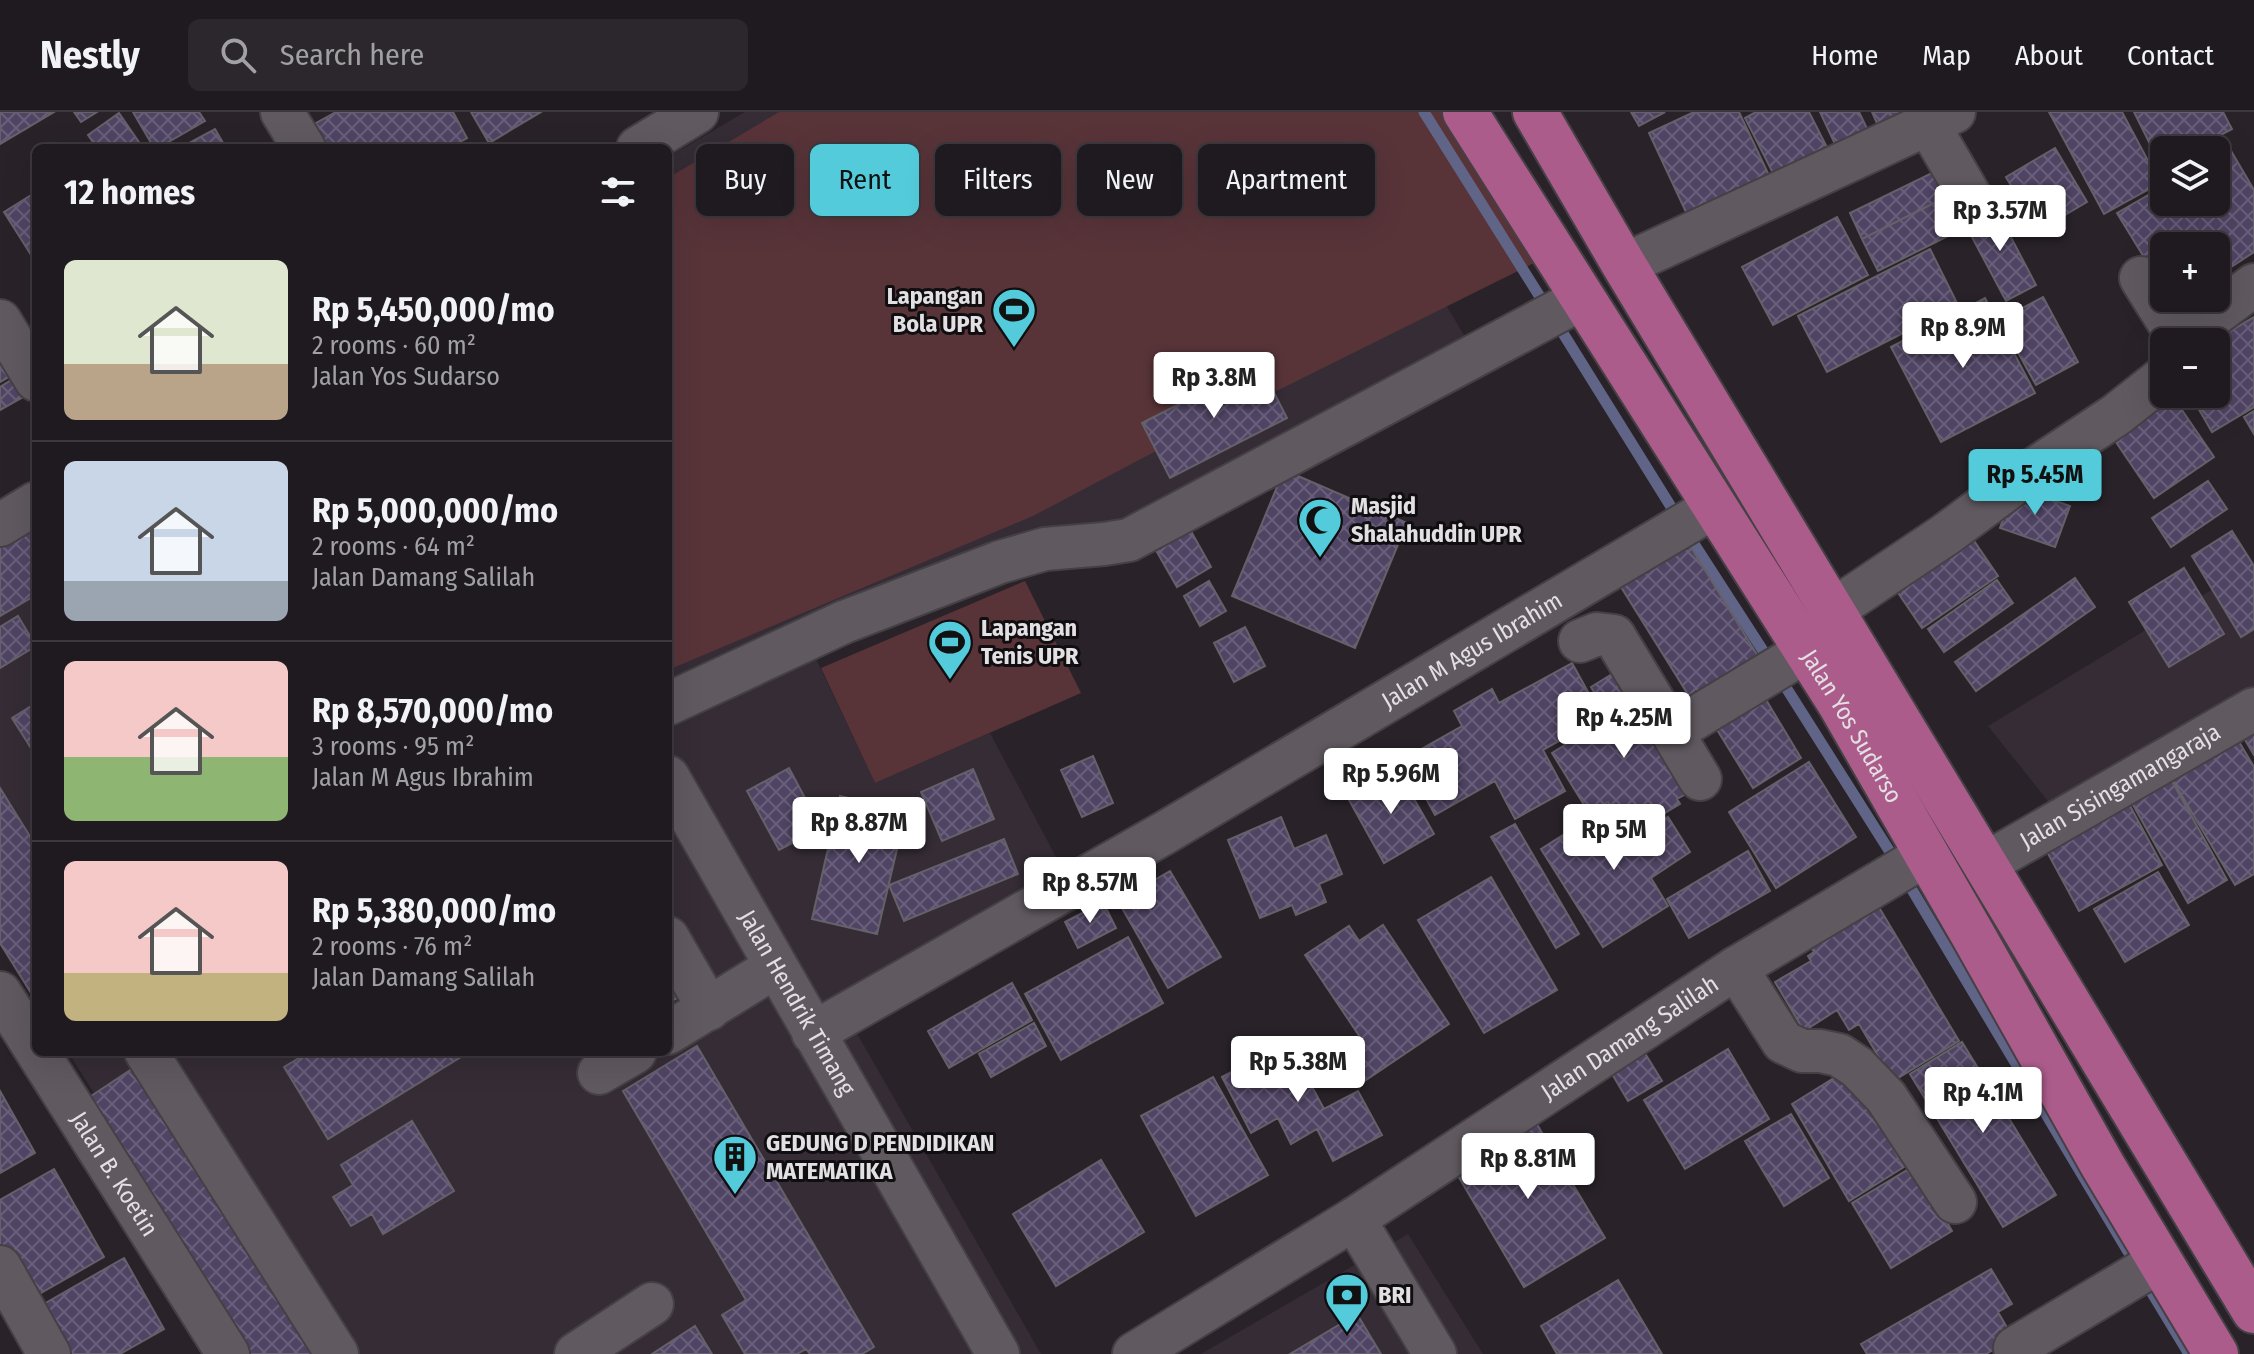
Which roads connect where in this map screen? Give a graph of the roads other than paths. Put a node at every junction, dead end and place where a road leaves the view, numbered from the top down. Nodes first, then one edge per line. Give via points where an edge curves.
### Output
1 (282, 112) edge
2 (697, 112) edge
3 (1465, 112) edge
4 (1535, 112) edge
5 (1941, 118) edge
6 (302, 144) edge
7 (645, 144) edge
8 (1978, 210) dead end
9 (1624, 265) junction
10 (2141, 278) dead end
11 (2254, 285) edge
12 (1581, 299) junction
13 (0, 321) edge
14 (2173, 328) edge
15 (2198, 328) edge
16 (32, 373) edge
17 (2150, 388) edge
18 (32, 505) edge
19 (1714, 507) junction
20 (0, 525) edge
21 (1833, 610) junction
22 (1580, 641) dead end
23 (1806, 651) junction
24 (672, 702) edge
25 (2254, 709) edge
26 (1672, 732) junction
27 (1700, 779) dead end
28 (672, 793) edge
29 (678, 817) edge
30 (1985, 864) junction
31 (1909, 865) junction
32 (672, 945) edge
33 (775, 967) junction
34 (1736, 968) junction
35 (0, 993) edge
36 (709, 1009) junction
37 (672, 1031) edge
38 (813, 1033) junction
39 (32, 1040) edge
40 (42, 1056) edge
41 (149, 1056) edge
42 (628, 1056) edge
43 (599, 1073) dead end
44 (1955, 1202) dead end
45 (1354, 1219) junction
46 (2160, 1261) junction
47 (0, 1267) edge
48 (652, 1304) dead end
49 (2254, 1311) edge
50 (2015, 1348) dead end
51 (49, 1354) edge
52 (228, 1354) edge
53 (337, 1354) edge
54 (576, 1354) edge
55 (998, 1354) edge
56 (1134, 1354) edge
57 (1435, 1354) edge
58 (2216, 1354) edge

1 - 6 street
2 - 7 street
3 - 12 main road, Jalan Yos Sudarso
4 - 9 main road, Jalan Yos Sudarso
5 - 8 street
5 - 9 street
9 - 21 main road, Jalan Yos Sudarso
10 - 14 street
11 - 15 street
12 - 19 main road, Jalan Yos Sudarso
12 - 24 street via 1129,540 1045,549 1000,562 844,622
13 - 16 street
17 - 21 street
18 - 20 street
19 - 23 main road, Jalan Yos Sudarso
19 - 38 street, Jalan M Agus Ibrahim via 1166,832
21 - 30 main road, Jalan Yos Sudarso
22 - 26 street via 1597,634 1614,636
23 - 26 street
23 - 31 main road, Jalan Yos Sudarso via 1840,704
25 - 30 street, Jalan Sisingamangaraja
26 - 27 street
28 - 29 street, Jalan Hendrik Timang
29 - 33 street, Jalan Hendrik Timang
30 - 49 main road, Jalan Yos Sudarso
31 - 34 street, Jalan Damang Salilah
31 - 46 main road, Jalan Yos Sudarso
32 - 36 street
33 - 36 street
33 - 38 street, Jalan Hendrik Timang
34 - 44 street via 1783,1042 1802,1051 1839,1055 1886,1097
34 - 45 street, Jalan Damang Salilah
35 - 39 street, Jalan B. Koetin
36 - 37 street
38 - 55 street, Jalan Hendrik Timang
40 - 52 street, Jalan B. Koetin
41 - 53 street
42 - 43 street
45 - 56 street, Jalan Damang Salilah
45 - 57 street
46 - 50 street
46 - 58 main road, Jalan Yos Sudarso
47 - 51 street
48 - 54 street

